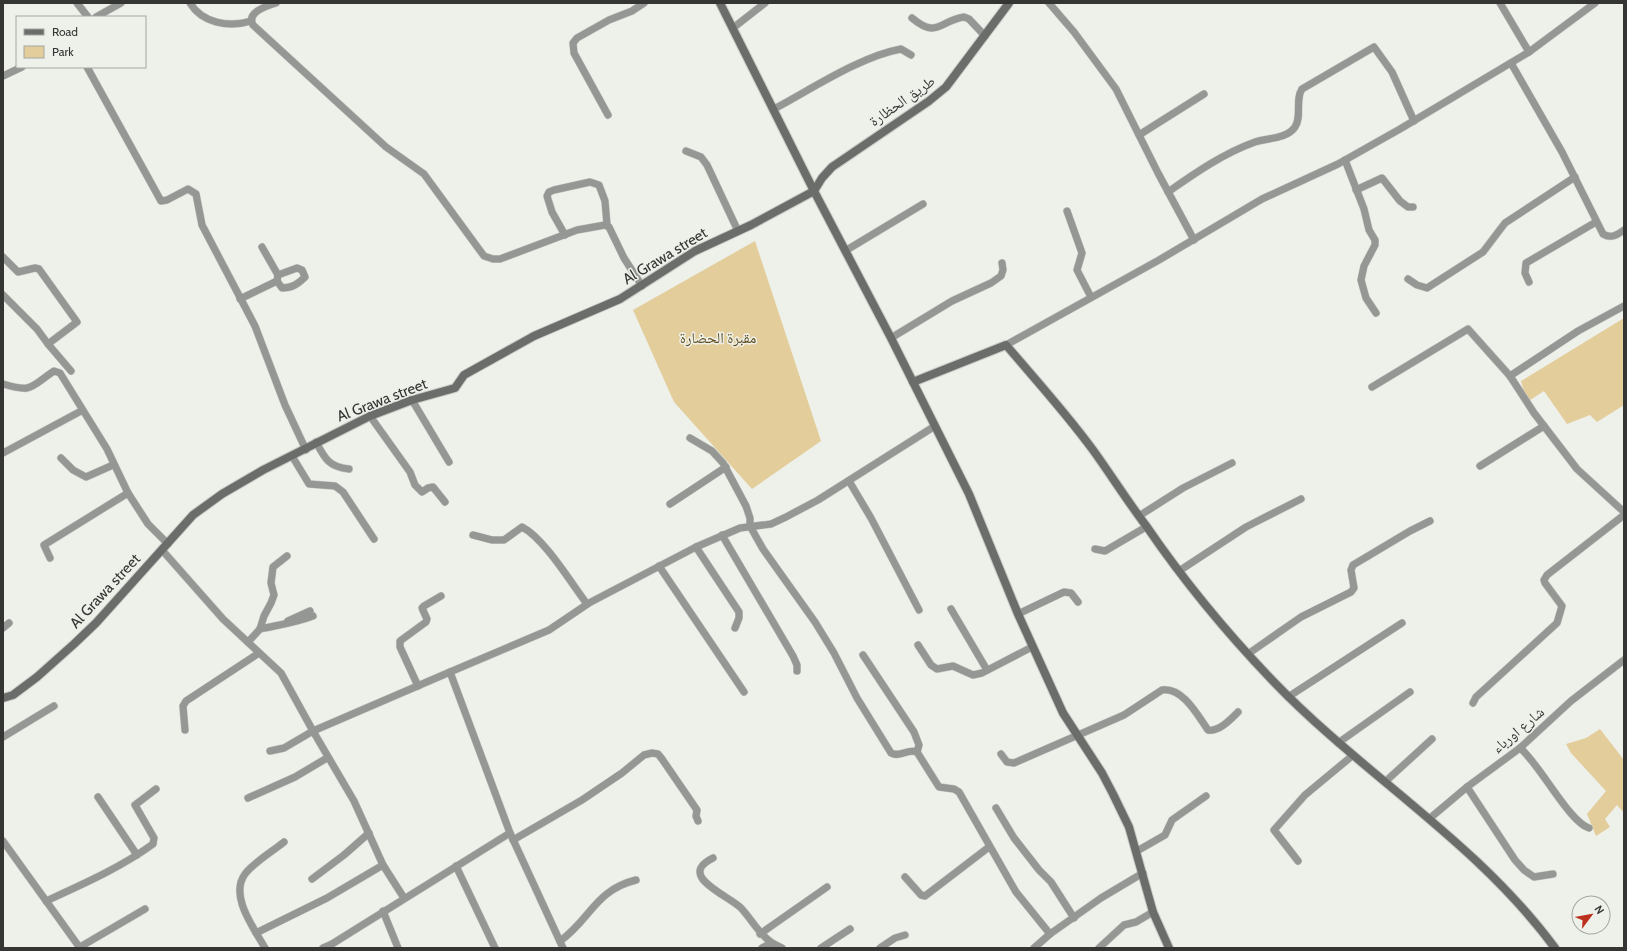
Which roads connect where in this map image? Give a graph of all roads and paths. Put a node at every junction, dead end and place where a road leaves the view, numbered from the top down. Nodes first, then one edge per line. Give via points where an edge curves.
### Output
1 (77, 3) edge
2 (122, 3) edge
3 (190, 3) edge
4 (276, 3) edge
5 (644, 3) edge
6 (720, 3) edge
7 (765, 3) edge
8 (1009, 3) edge
9 (1049, 3) edge
10 (1500, 3) edge
11 (1595, 3) edge
12 (87, 16) edge
13 (98, 16) edge
14 (912, 18) dead end
15 (251, 21) junction
16 (733, 28) junction
17 (985, 36) junction
18 (1529, 52) junction
19 (911, 55) dead end
20 (1511, 63) junction
21 (20, 68) edge
22 (88, 68) edge
23 (3, 76) edge
24 (1204, 94) dead end
25 (774, 109) junction
26 (608, 115) dead end
27 (1414, 122) junction
28 (1139, 135) junction
29 (686, 151) dead end
30 (1345, 160) junction
31 (1575, 177) junction
32 (1356, 190) junction
33 (814, 191) junction
34 (1168, 192) junction
35 (923, 204) dead end
36 (1412, 207) dead end
37 (1067, 211) dead end
38 (1596, 222) junction
39 (607, 225) junction
40 (1624, 230) edge
41 (738, 231) junction
42 (565, 235) junction
43 (1194, 240) junction
44 (262, 247) dead end
45 (845, 251) junction
46 (3, 257) edge
47 (1002, 263) dead end
48 (1408, 279) dead end
49 (1529, 282) dead end
50 (642, 286) junction
51 (3, 294) edge
52 (1091, 297) junction
53 (240, 299) junction
54 (1624, 306) edge
55 (1376, 313) dead end
56 (892, 338) junction
57 (48, 344) junction
58 (1006, 345) junction
59 (71, 371) dead end
60 (1510, 376) junction
61 (913, 382) junction
62 (3, 384) edge
63 (1372, 387) dead end
64 (412, 400) junction
65 (81, 410) junction
66 (370, 416) junction
67 (935, 426) junction
68 (1544, 426) junction
69 (690, 438) dead end
70 (316, 442) junction
71 (306, 450) junction
72 (3, 453) edge
73 (292, 456) junction
74 (61, 458) dead end
75 (449, 462) dead end
76 (1232, 463) dead end
77 (113, 465) junction
78 (1480, 466) dead end
79 (726, 468) junction
80 (349, 469) dead end
81 (849, 481) junction
82 (128, 493) junction
83 (1301, 498) dead end
84 (444, 502) dead end
85 (670, 504) dead end
86 (1622, 507) edge
87 (1624, 515) edge
88 (1139, 516) junction
89 (1430, 521) dead end
90 (750, 526) junction
91 (1146, 527) junction
92 (473, 535) dead end
93 (722, 535) junction
94 (374, 539) dead end
95 (696, 546) junction
96 (165, 547) junction
97 (1095, 549) dead end
98 (287, 556) dead end
99 (50, 558) dead end
100 (659, 566) junction
101 (1179, 571) junction
102 (442, 596) dead end
103 (1078, 602) dead end
104 (587, 604) junction
105 (951, 609) dead end
106 (919, 610) dead end
107 (311, 613) dead end
108 (1018, 614) junction
109 (9, 623) dead end
110 (1402, 623) dead end
111 (3, 628) edge
112 (736, 628) dead end
113 (260, 629) junction
114 (248, 642) junction
115 (918, 645) dead end
116 (1032, 647) junction
117 (259, 653) junction
118 (1248, 654) junction
119 (863, 655) dead end
120 (1624, 660) edge
121 (987, 670) junction
122 (797, 671) dead end
123 (450, 672) junction
124 (418, 686) junction
125 (744, 692) dead end
126 (1410, 692) dead end
127 (1288, 696) junction
128 (3, 698) edge
129 (1473, 703) dead end
130 (54, 706) dead end
131 (1238, 712) dead end
132 (185, 730) dead end
133 (313, 731) junction
134 (1077, 736) junction
135 (3, 737) edge
136 (1432, 739) dead end
137 (1338, 743) junction
138 (1520, 748) junction
139 (270, 751) dead end
140 (916, 752) junction
141 (1001, 754) dead end
142 (1352, 756) junction
143 (328, 758) junction
144 (1386, 781) junction
145 (1467, 787) junction
146 (156, 789) dead end
147 (1206, 796) dead end
148 (98, 797) dead end
149 (248, 798) dead end
150 (996, 808) dead end
151 (1429, 819) junction
152 (698, 821) dead end
153 (1589, 828) dead end
154 (369, 833) junction
155 (510, 833) junction
156 (513, 840) junction
157 (3, 841) edge
158 (284, 842) dead end
159 (990, 847) junction
160 (1137, 851) junction
161 (136, 856) junction
162 (713, 858) dead end
163 (1298, 861) dead end
164 (383, 864) junction
165 (456, 866) junction
166 (1143, 873) junction
167 (1553, 874) dead end
168 (905, 877) dead end
169 (312, 879) dead end
170 (636, 880) dead end
171 (827, 887) dead end
172 (404, 898) junction
173 (46, 901) junction
174 (145, 910) dead end
175 (383, 911) junction
176 (1153, 912) junction
177 (1074, 918) junction
178 (850, 929) dead end
179 (256, 933) junction
180 (760, 934) junction
181 (1050, 934) junction
182 (905, 935) dead end
183 (560, 940) junction
184 (772, 943) junction
185 (333, 946) edge
186 (80, 948) edge
187 (265, 948) edge
188 (323, 948) edge
189 (398, 948) edge
190 (495, 948) edge
191 (563, 948) edge
192 (762, 948) edge
193 (782, 948) edge
194 (822, 948) edge
195 (880, 948) edge
196 (1034, 948) edge
197 (1099, 948) edge
198 (1169, 948) edge
199 (1555, 948) edge

1 - 12 street
2 - 13 street
3 - 15 street via 198,13 209,20 234,24
4 - 15 street via 257,11
5 - 26 street via 589,30 573,42 574,54
6 - 16 street
7 - 16 street
8 - 17 street, طريق الحظارة
9 - 28 street via 1116,89
10 - 18 street
11 - 18 street
14 - 17 street via 929,29 966,17
15 - 42 street via 386,147 424,174 484,256 500,259
16 - 25 street
17 - 33 street, طريق الحظارة via 946,87 832,166
18 - 20 street
19 - 25 street via 902,49 866,60
20 - 27 street
20 - 31 street
21 - 23 street
22 - 53 street via 161,201 188,189 194,192 202,225
24 - 28 street
25 - 33 street
27 - 30 street
27 - 34 street via 1392,72 1374,47 1301,90 1296,122 1291,131 1232,152
28 - 34 street
29 - 41 street via 701,157 707,164
30 - 32 street
30 - 43 street via 1280,189
31 - 38 street
31 - 48 street via 1505,223 1483,252 1440,280 1425,288
32 - 36 street via 1382,178 1400,201
32 - 55 street via 1369,230 1376,240 1364,266 1361,280 1366,298
33 - 41 street, Al Grawa street
33 - 45 street
34 - 43 street
35 - 45 street
37 - 52 street via 1082,253 1077,270
38 - 40 street via 1606,236 1614,236
38 - 49 street via 1526,263 1525,273
39 - 42 street via 593,226
39 - 42 street via 599,185 590,182 554,190 547,196 552,212
39 - 50 street
41 - 50 street, Al Grawa street via 695,251
43 - 52 street
44 - 53 street via 277,278
45 - 56 street
46 - 57 street via 18,272 39,269 77,322
47 - 56 street via 1003,270 1000,276 991,283 952,301
50 - 64 street, Al Grawa street via 611,304 534,336 464,375 455,388
51 - 57 street
52 - 58 street
53 - 71 street via 254,326
54 - 60 street via 1578,331
56 - 61 street
57 - 59 street
58 - 61 street
58 - 88 street via 1087,443
60 - 63 street via 1468,329
60 - 68 street
61 - 67 street
62 - 65 street via 21,389 33,387 54,371 60,373
64 - 66 street, Al Grawa street
64 - 75 street
65 - 72 street
65 - 77 street
66 - 70 street, Al Grawa street
66 - 84 street via 410,472 415,485 422,492 433,487
67 - 81 street
67 - 108 street via 969,494
68 - 78 street
68 - 86 street via 1577,469
69 - 79 street via 712,451
70 - 71 street, Al Grawa street
70 - 80 street via 324,456 336,468
71 - 73 street, Al Grawa street
73 - 94 street via 309,484 335,486 343,492
73 - 96 street, Al Grawa street via 222,494 193,515
74 - 77 street via 73,470 86,477
76 - 88 street via 1183,488
77 - 82 street
79 - 85 street
79 - 90 street via 748,512
81 - 90 street via 778,521
81 - 106 street
82 - 96 street
82 - 99 street via 44,545
83 - 101 street via 1238,532
87 - 129 street via 1547,575 1545,583 1562,606 1557,622 1476,697
88 - 91 street
89 - 118 street via 1353,565 1354,588 1351,592 1301,618
90 - 93 street
90 - 140 street via 771,562 815,622 890,752 896,755 911,750
91 - 97 street via 1105,551
91 - 101 street
92 - 104 street via 504,540 522,527 527,530 550,554
93 - 95 street
93 - 122 street via 793,656
95 - 100 street
95 - 112 street via 739,612
96 - 114 street via 218,614
96 - 128 street, Al Grawa street via 74,644 37,677 13,695
98 - 113 street via 273,567 271,583 274,595
100 - 104 street
100 - 125 street
101 - 118 street
102 - 124 street via 422,608 426,622 400,642
103 - 108 street via 1071,593 1064,592
104 - 123 street via 549,630
105 - 121 street
107 - 113 street via 295,623
108 - 116 street
109 - 111 street
110 - 127 street
113 - 114 street
114 - 117 street
115 - 121 street via 931,665 937,669 956,666 973,674
116 - 121 street
116 - 134 street via 1063,713
117 - 132 street via 186,701 183,706
117 - 133 street via 281,673
118 - 127 street
119 - 140 street via 914,732 919,745
120 - 138 street, شارع اورباء via 1570,701
123 - 124 street
123 - 155 street
124 - 133 street
126 - 137 street
127 - 137 street
130 - 135 street
131 - 134 street via 1218,729 1208,730 1181,697 1164,690 1124,715
133 - 139 street via 284,748
133 - 143 street
134 - 141 street via 1011,764 1005,761
134 - 160 street via 1113,794
136 - 144 street
137 - 142 street
138 - 145 street, شارع اورباء
138 - 153 street via 1569,809
140 - 159 street via 939,787 959,792
142 - 144 street
142 - 163 street via 1305,795 1274,830
143 - 149 street
143 - 154 street via 354,801
144 - 151 street
145 - 151 street, شارع اورباء
145 - 167 street via 1524,870 1534,877
146 - 161 street via 136,803 154,842
147 - 160 street via 1172,820 1165,835
148 - 161 street
150 - 177 street via 1014,838 1051,882
151 - 199 street via 1477,860 1516,900
152 - 156 street via 697,810 662,759 658,754 652,753 644,755 582,800
154 - 164 street
154 - 169 street
155 - 156 street
155 - 165 street
156 - 183 street
157 - 173 street
158 - 179 street via 246,873 240,884 239,895
159 - 168 street via 925,896 921,895
159 - 181 street via 1016,892
160 - 166 street
161 - 173 street via 92,881
162 - 180 street via 701,866 701,876 710,887 742,909
164 - 172 street
164 - 179 street via 327,898
165 - 172 street
165 - 190 street
166 - 176 street
166 - 177 street via 1101,898
170 - 183 street via 607,892 573,930
171 - 180 street
172 - 175 street
173 - 186 street
174 - 186 street
175 - 185 street
175 - 189 street
176 - 197 street via 1136,922 1124,925
176 - 198 street
177 - 181 street
178 - 194 street
179 - 187 street
180 - 184 street
181 - 196 street
182 - 195 street
183 - 191 street
184 - 192 street
184 - 193 street
185 - 188 street

